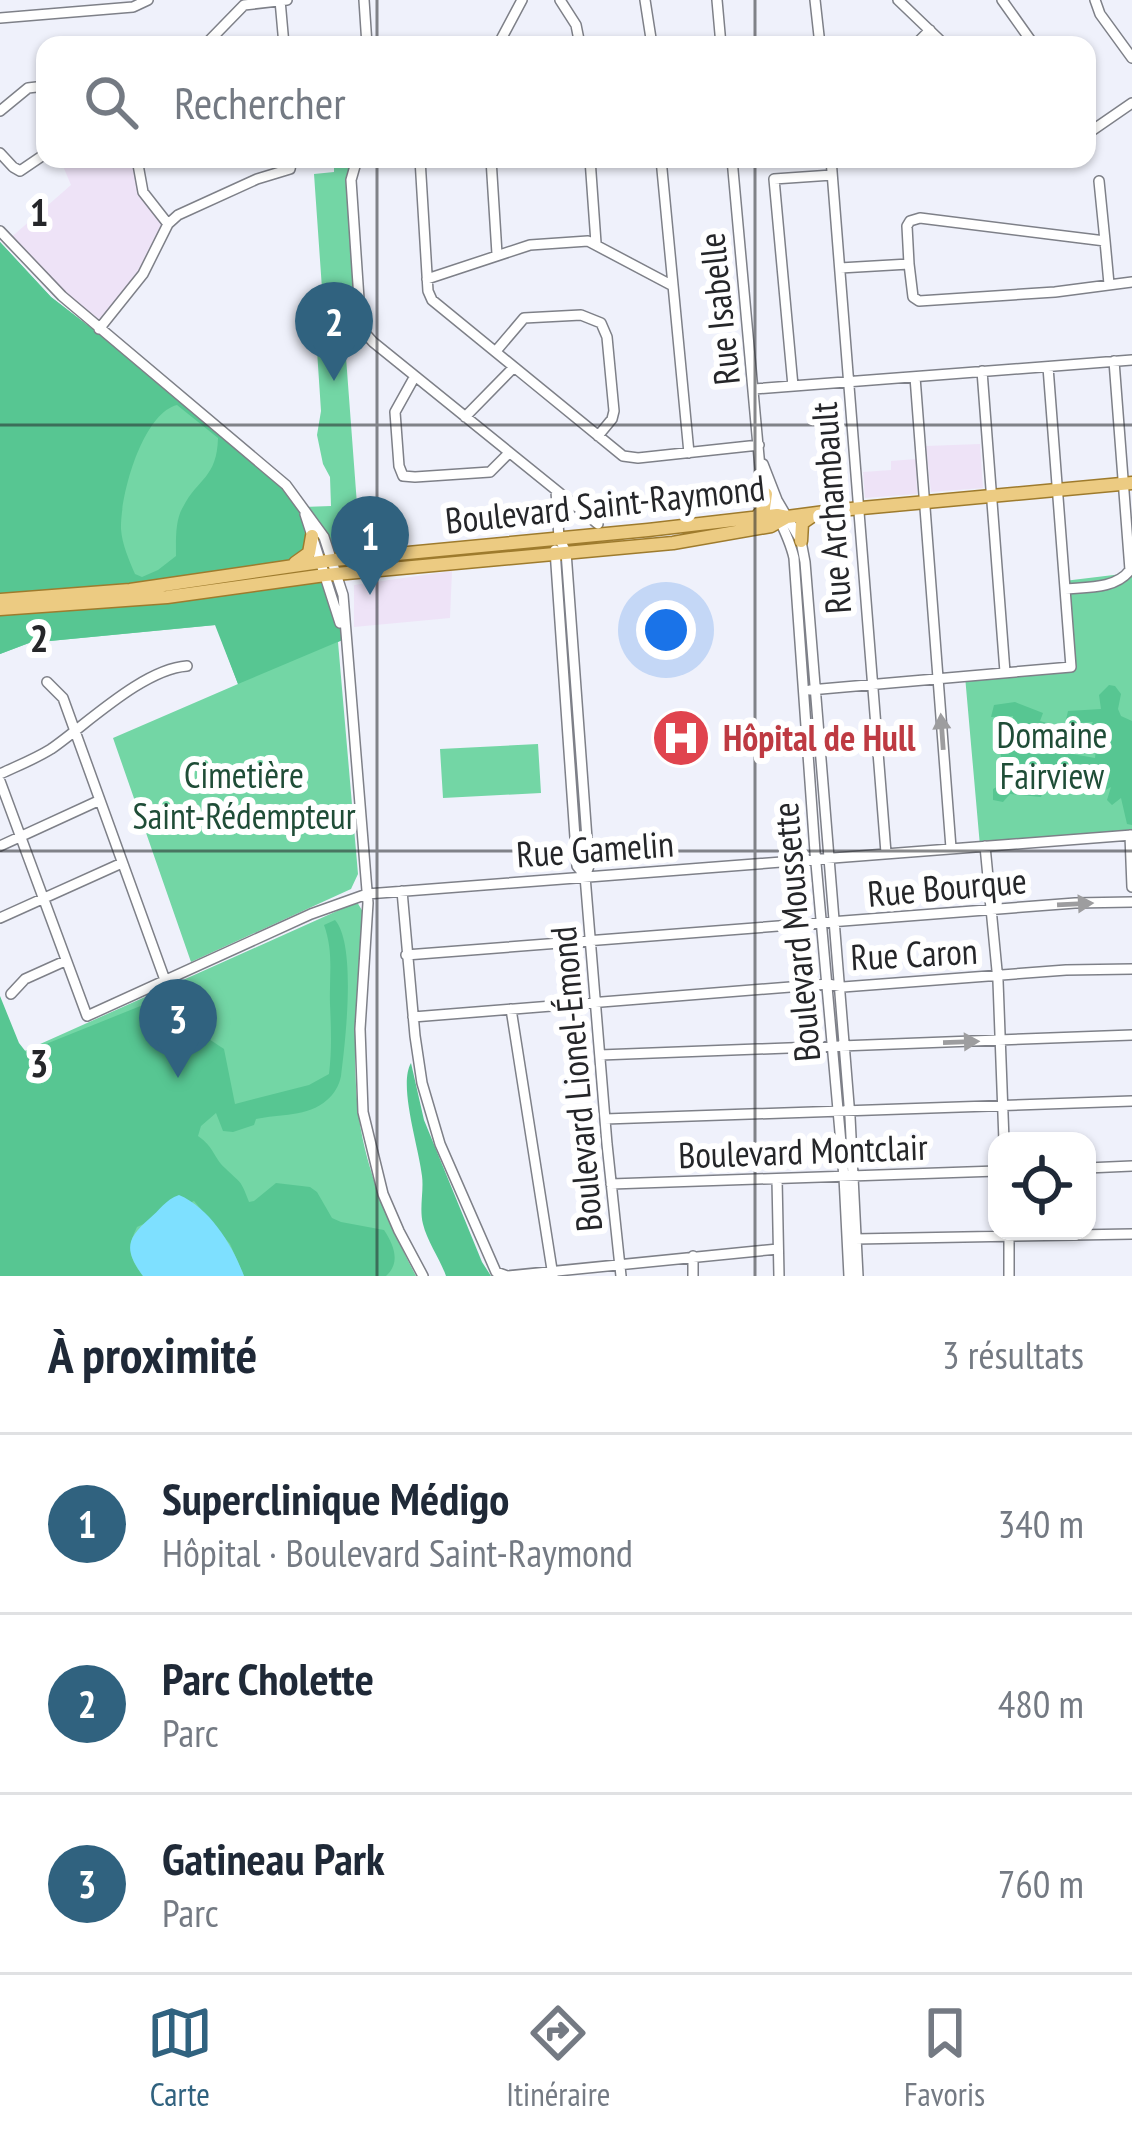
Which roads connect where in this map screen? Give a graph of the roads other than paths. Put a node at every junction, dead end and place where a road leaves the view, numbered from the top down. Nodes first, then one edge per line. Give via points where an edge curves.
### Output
1 (148, 0) edge
2 (283, 0) edge
3 (364, 0) edge
4 (522, 0) edge
5 (560, 0) edge
6 (645, 0) edge
7 (717, 0) edge
8 (815, 0) edge
9 (898, 0) edge
10 (1002, 0) edge
11 (1095, 0) edge
12 (0, 18) edge
13 (930, 30) junction
14 (214, 36) edge
15 (284, 36) edge
16 (367, 36) edge
17 (501, 36) edge
18 (578, 36) edge
19 (651, 36) edge
20 (720, 36) edge
21 (819, 36) edge
22 (924, 36) edge
23 (936, 36) edge
24 (1028, 36) edge
25 (1132, 58) edge
26 (36, 87) edge
27 (1132, 103) edge
28 (0, 111) edge
29 (1096, 128) edge
30 (0, 153) edge
31 (36, 160) edge
32 (138, 168) edge
33 (288, 168) edge
34 (354, 168) edge
35 (421, 168) edge
36 (492, 168) edge
37 (591, 168) edge
38 (663, 168) edge
39 (732, 168) edge
40 (832, 168) edge
41 (832, 175) junction
42 (1099, 181) dead end
43 (168, 224) junction
44 (0, 231) edge
45 (1105, 241) junction
46 (596, 243) junction
47 (497, 254) junction
48 (909, 264) junction
49 (840, 268) junction
50 (427, 279) junction
51 (1132, 282) edge
52 (1108, 284) junction
53 (674, 286) junction
54 (98, 328) junction
55 (496, 351) junction
56 (1132, 360) edge
57 (1114, 361) junction
58 (514, 367) junction
59 (1048, 367) junction
60 (982, 371) junction
61 (415, 376) junction
62 (915, 376) junction
63 (848, 382) junction
64 (793, 386) junction
65 (754, 388) junction
66 (465, 417) junction
67 (598, 436) junction
68 (759, 449) junction
69 (689, 453) junction
70 (508, 454) junction
71 (1127, 483) edge
72 (556, 490) junction
73 (1057, 490) junction
74 (766, 494) junction
75 (991, 496) junction
76 (924, 502) junction
77 (303, 507) junction
78 (858, 508) junction
79 (816, 513) junction
80 (781, 518) junction
81 (755, 519) junction
82 (598, 524) dead end
83 (312, 536) junction
84 (801, 542) junction
85 (560, 548) junction
86 (283, 567) junction
87 (330, 568) junction
88 (1065, 589) junction
89 (0, 600) edge
90 (0, 609) edge
91 (187, 666) dead end
92 (1005, 673) junction
93 (938, 678) junction
94 (47, 682) dead end
95 (872, 684) junction
96 (809, 690) junction
97 (74, 732) junction
98 (0, 777) edge
99 (98, 802) junction
100 (1131, 835) edge
101 (20, 837) junction
102 (0, 846) edge
103 (985, 846) junction
104 (951, 848) junction
105 (886, 853) junction
106 (822, 858) junction
107 (122, 863) junction
108 (585, 876) junction
109 (1132, 886) edge
110 (402, 891) junction
111 (367, 894) junction
112 (42, 898) junction
113 (1132, 902) edge
114 (991, 910) junction
115 (0, 918) edge
116 (827, 923) junction
117 (591, 940) junction
118 (406, 955) junction
119 (65, 961) junction
120 (1132, 969) edge
121 (997, 976) junction
122 (165, 980) junction
123 (833, 986) junction
124 (11, 994) dead end
125 (596, 1002) junction
126 (511, 1009) junction
127 (413, 1017) junction
128 (1132, 1035) edge
129 (1001, 1040) junction
130 (838, 1047) junction
131 (600, 1055) junction
132 (1132, 1101) edge
133 (1003, 1106) junction
134 (844, 1111) junction
135 (605, 1119) junction
136 (1004, 1132) edge
137 (1132, 1166) edge
138 (1096, 1168) edge
139 (988, 1171) edge
140 (850, 1177) junction
141 (777, 1179) junction
142 (611, 1184) junction
143 (1096, 1234) edge
144 (1132, 1234) edge
145 (988, 1235) edge
146 (853, 1239) junction
147 (1009, 1240) edge
148 (778, 1249) junction
149 (693, 1256) junction
150 (621, 1270) edge
151 (553, 1274) edge
152 (423, 1276) edge
153 (693, 1276) edge
154 (778, 1276) edge
155 (854, 1276) edge
156 (1009, 1276) edge

1 - 12 street via 133,8
2 - 14 street via 244,5
2 - 15 street
3 - 16 street
4 - 17 street
5 - 18 street
6 - 19 street
7 - 20 street
8 - 21 street
9 - 13 street
10 - 24 street
11 - 25 street
13 - 22 street
13 - 23 street
26 - 28 street
27 - 29 street
30 - 31 street via 20,171
32 - 43 street via 142,192
33 - 43 street
34 - 61 street via 361,326
35 - 50 street
36 - 47 street
37 - 46 street
38 - 53 street
39 - 65 street, Rue Isabelle
40 - 41 street, Rue Archambault
41 - 49 street, Rue Archambault
41 - 64 street via 774,179
42 - 45 street
43 - 54 street via 143,274
44 - 54 street
45 - 48 street via 920,218 907,226
45 - 52 street
46 - 47 street
46 - 53 street
47 - 50 street
48 - 49 street
48 - 52 street via 919,301
49 - 63 street, Rue Archambault
50 - 55 street via 432,300
51 - 52 street
53 - 69 street
54 - 77 street
55 - 58 street
55 - 67 street via 524,318 581,315 601,323 614,411
56 - 57 street
57 - 59 street
57 - 71 street
58 - 66 street
58 - 67 street
59 - 60 street
59 - 73 street
60 - 62 street
60 - 75 street
61 - 66 street
61 - 70 street via 394,412 403,476 490,472
62 - 63 street
62 - 76 street
63 - 64 street
63 - 78 street, Rue Archambault
64 - 65 street
65 - 68 street, Rue Isabelle
66 - 70 street
67 - 69 street via 628,458
68 - 69 street
68 - 74 street, Rue Isabelle
68 - 80 street, Rue Isabelle
70 - 72 street
71 - 73 main road, Boulevard Saint-Raymond
71 - 88 street via 1130,573 1112,584
72 - 82 street
72 - 85 street, Boulevard Lionel-Émond
73 - 75 main road, Boulevard Saint-Raymond
73 - 88 street
74 - 80 street, Rue Isabelle
74 - 81 main road
75 - 76 main road, Boulevard Saint-Raymond
75 - 92 street
76 - 78 main road, Boulevard Saint-Raymond
76 - 93 street
77 - 83 street
77 - 87 street via 319,527
78 - 79 main road, Boulevard Saint-Raymond
78 - 95 street, Rue Archambault
79 - 80 main road, Boulevard Saint-Raymond
79 - 84 main road via 802,523
80 - 81 main road, Boulevard Saint-Raymond
80 - 84 street, Boulevard Moussette
80 - 85 main road, Boulevard Saint-Raymond via 699,539
80 - 96 street, Boulevard Moussette via 794,558
81 - 85 main road, Boulevard Saint-Raymond
83 - 86 main road via 307,557
83 - 87 street
84 - 96 street, Boulevard Moussette
85 - 87 main road, Boulevard Saint-Raymond
85 - 108 street, Boulevard Lionel-Émond
86 - 87 main road, Boulevard Saint-Raymond
86 - 89 main road, Boulevard Saint-Raymond
87 - 90 main road, Boulevard Saint-Raymond via 167,597
87 - 111 street via 346,652
88 - 92 street via 1071,667
91 - 97 street via 167,670
92 - 93 street
93 - 95 street
104 -> 93 street
94 - 97 street via 63,698
95 - 96 street
95 - 105 street, Rue Archambault
96 - 106 street, Boulevard Moussette
97 - 98 street
97 - 99 street
98 - 101 street
99 - 101 street
99 - 107 street
100 - 103 street, Rue Gamelin
100 - 109 street
101 - 102 street
101 - 112 street
103 - 104 street, Rue Gamelin
103 - 114 street
104 - 105 street, Rue Gamelin
105 - 106 street, Rue Gamelin
106 - 108 street, Rue Gamelin
106 - 116 street, Boulevard Moussette
107 - 112 street
107 - 122 street
108 - 110 street, Rue Gamelin
108 - 117 street, Boulevard Lionel-Émond
110 - 111 street, Rue Gamelin
110 - 118 street
111 - 122 street, Rue Gamelin
111 - 152 street via 363,1112 383,1194
112 - 115 street
112 - 119 street
114 -> 113 street, Rue Bourque
114 - 116 street, Rue Bourque
114 - 121 street
116 - 117 street, Rue Bourque
116 - 123 street, Boulevard Moussette
117 - 118 street, Rue Bourque
117 - 125 street, Boulevard Lionel-Émond
118 - 127 street
119 - 122 street, Rue Gamelin via 87,1016
119 - 124 street
120 - 121 street, Rue Caron
121 - 123 street, Rue Caron
121 - 129 street
123 - 125 street, Rue Caron
123 - 130 street, Boulevard Moussette
125 - 126 street, Rue Caron
125 - 131 street, Boulevard Lionel-Émond
126 - 127 street, Rue Caron
126 - 151 street
127 - 151 street via 434,1129 493,1268 503,1276
128 - 129 street
130 -> 129 street
129 - 133 street
130 - 131 street
130 - 134 street, Boulevard Moussette
131 - 135 street, Boulevard Lionel-Émond
132 - 133 street
133 - 134 street
133 - 136 street
134 - 135 street
134 - 140 street, Boulevard Moussette
135 - 142 street, Boulevard Lionel-Émond
137 - 138 street
139 - 140 street, Boulevard Montclair
140 - 141 street, Boulevard Montclair
140 - 146 street, Boulevard Moussette
141 - 142 street, Boulevard Montclair
141 - 148 street
142 - 150 street, Boulevard Lionel-Émond
143 - 144 street
145 - 146 street
146 - 155 street, Boulevard Moussette
147 - 156 street
148 - 149 street
148 - 154 street
149 - 150 street
149 - 153 street
150 - 151 street

